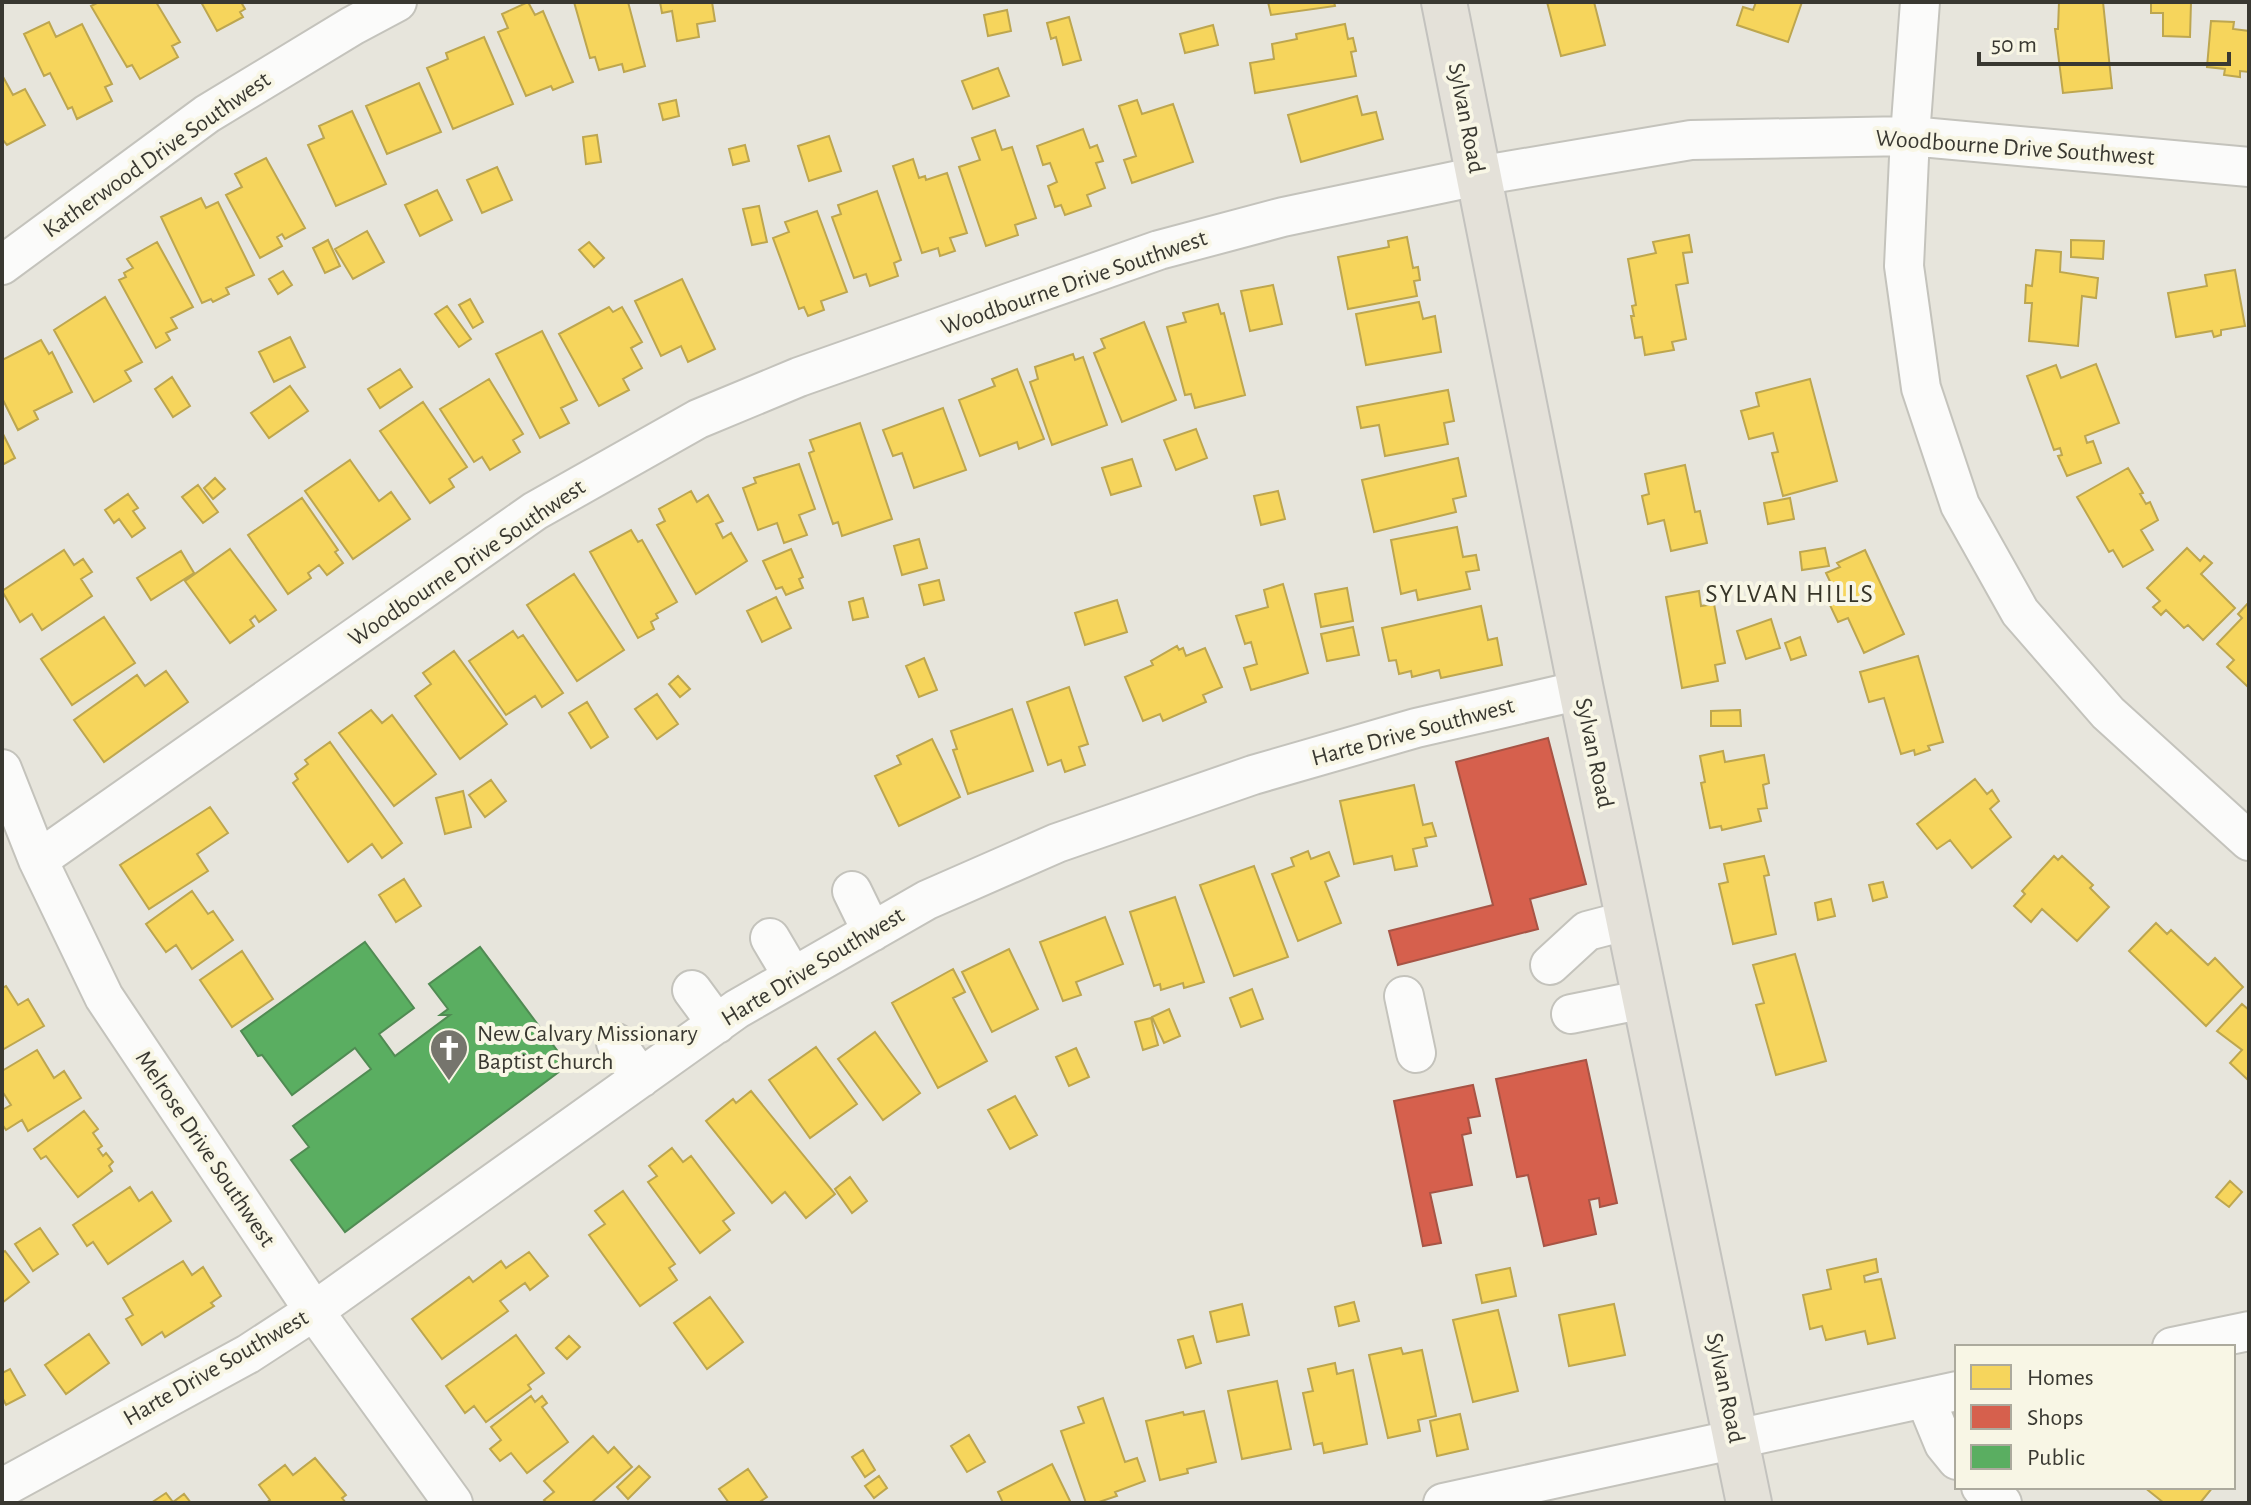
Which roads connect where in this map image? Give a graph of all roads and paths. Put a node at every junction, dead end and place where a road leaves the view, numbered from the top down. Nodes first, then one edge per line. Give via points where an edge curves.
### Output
1 (397, 2) edge
2 (1444, 2) edge
3 (1920, 2) edge
4 (1910, 136) junction
5 (2249, 167) edge
6 (1478, 176) junction
7 (2, 265) edge
8 (1581, 690) junction
9 (2, 769) edge
10 (2249, 841) edge
11 (38, 860) junction
12 (852, 891) dead end
13 (1629, 920) junction
14 (872, 932) junction
15 (770, 938) dead end
16 (1550, 965) dead end
17 (793, 977) junction
18 (692, 990) dead end
19 (1404, 996) dead end
20 (1645, 999) junction
21 (1571, 1014) dead end
22 (717, 1024) junction
23 (616, 1043) dead end
24 (1416, 1053) dead end
25 (641, 1078) junction
26 (314, 1311) junction
27 (2249, 1331) edge
28 (2182, 1345) edge
29 (1941, 1395) edge
30 (1736, 1439) junction
31 (1955, 1458) edge
32 (2, 1488) edge
33 (1984, 1489) edge
34 (453, 1503) edge
35 (1443, 1503) edge
36 (1749, 1503) edge
37 (2002, 1503) edge

1 - 7 street, Katherwood Drive Southwest via 207,114
2 - 6 main road, Sylvan Road
3 - 4 street
4 - 5 street, Woodbourne Drive Southwest
4 - 6 street, Woodbourne Drive Southwest via 1691,140
4 - 10 street via 1906,282 1921,388 1960,505 2020,612 2108,713
6 - 8 main road, Sylvan Road
6 - 11 street, Woodbourne Drive Southwest via 1283,217 1159,250 799,377 698,419 535,511
8 - 13 main road, Sylvan Road
8 - 14 street, Harte Drive Southwest via 1416,728 1253,775 1057,843 927,900
9 - 11 street, Melrose Drive Southwest
11 - 26 street, Melrose Drive Southwest via 104,997
12 - 14 street
13 - 16 street via 1587,931
13 - 20 main road, Sylvan Road
14 - 17 street, Harte Drive Southwest
15 - 17 street
17 - 22 street, Harte Drive Southwest
18 - 22 street
19 - 24 street
20 - 21 street
20 - 30 main road, Sylvan Road
22 - 25 street, Harte Drive Southwest
23 - 25 street
25 - 26 street, Harte Drive Southwest
26 - 32 street, Harte Drive Southwest via 248,1354
26 - 34 street, Melrose Drive Southwest
27 - 28 street
29 - 30 street
29 - 31 street via 1944,1444
30 - 35 street
30 - 36 main road, Sylvan Road
33 - 37 street

